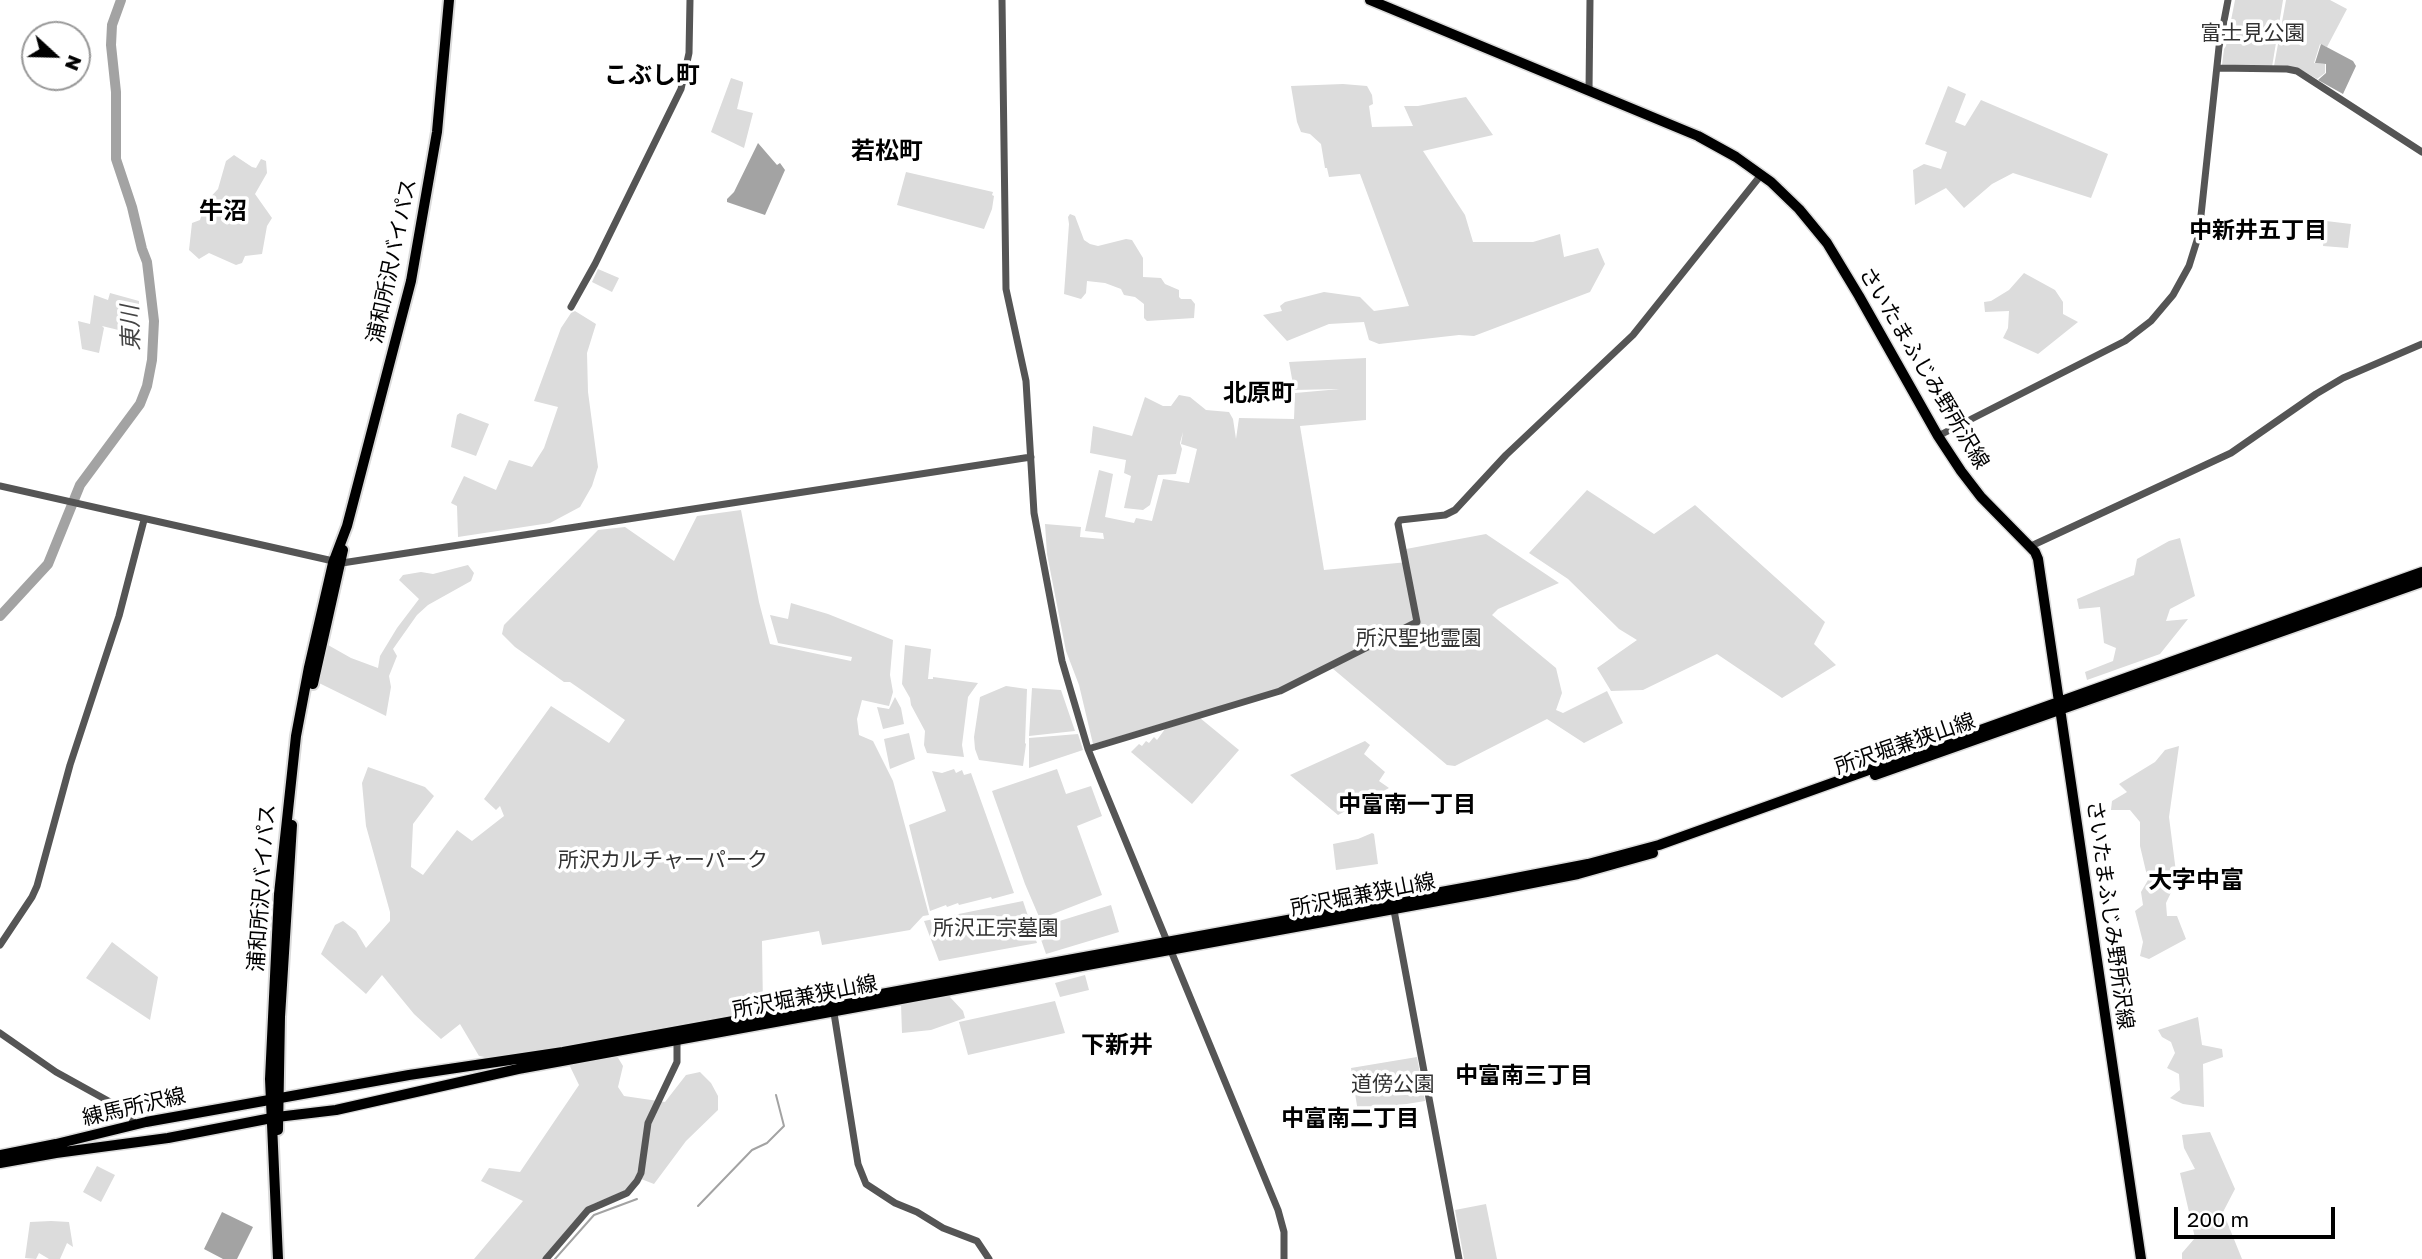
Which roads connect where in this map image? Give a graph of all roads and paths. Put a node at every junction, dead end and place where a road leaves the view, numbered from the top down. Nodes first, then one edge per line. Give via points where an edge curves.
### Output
1 (449, 0) edge
2 (690, 0) edge
3 (1002, 0) edge
4 (1370, 0) edge
5 (1590, 0) edge
6 (2228, 0) edge
7 (2217, 68) junction
8 (1589, 91) junction
9 (2422, 152) edge
10 (1762, 175) junction
11 (571, 307) dead end
12 (2422, 344) edge
13 (1938, 436) junction
14 (1031, 457) junction
15 (0, 486) edge
16 (144, 520) junction
17 (2031, 546) junction
18 (337, 563) junction
19 (2422, 572) edge
20 (2422, 582) edge
21 (2060, 705) junction
22 (1088, 749) junction
23 (1392, 904) junction
24 (0, 945) edge
25 (1169, 946) junction
26 (833, 1007) junction
27 (0, 1033) edge
28 (677, 1036) junction
29 (273, 1100) junction
30 (273, 1118) junction
31 (134, 1124) junction
32 (0, 1155) edge
33 (0, 1163) edge
34 (278, 1259) edge
35 (285, 1259) edge
36 (546, 1259) edge
37 (989, 1259) edge
38 (1284, 1259) edge
39 (1459, 1259) edge
40 (2140, 1259) edge

1 - 18 highway, 浦和所沢バイパス via 437,132 411,281
2 - 11 street via 689,53 681,89
3 - 14 street via 1006,289 1028,395
4 - 8 main road, さいたまふじみ野所沢線
5 - 8 street
6 - 7 street
7 - 9 street via 2297,71
7 - 13 street via 2198,239 2185,276 2162,310 2125,341
8 - 10 main road, さいたまふじみ野所沢線 via 1707,141
10 - 13 main road, さいたまふじみ野所沢線 via 1800,209 1827,243
10 - 22 street via 1633,335 1506,454 1455,510 1401,520 1398,524 1417,622 1280,691
12 - 17 street via 2334,384 2231,453
13 - 17 main road, さいたまふじみ野所沢線 via 1981,497
14 - 18 street
14 - 22 street via 1039,549 1062,661
15 - 16 street
16 - 18 street
16 - 24 street via 37,887
17 - 21 main road, さいたまふじみ野所沢線 via 2038,559
18 - 29 highway, 浦和所沢バイパス via 303,737 293,819
19 - 21 main road, 所沢堀兼狭山線
20 - 21 main road, 所沢堀兼狭山線
21 - 23 main road, 所沢堀兼狭山線 via 1659,845
21 - 40 main road, さいたまふじみ野所沢線
22 - 25 street
23 - 25 main road, 所沢堀兼狭山線
23 - 39 street
25 - 26 main road, 所沢堀兼狭山線
25 - 38 street via 1278,1210
26 - 28 main road, 所沢堀兼狭山線
26 - 37 street via 858,1164 866,1184 943,1228 977,1241
27 - 31 street via 56,1072 130,1113
28 - 29 main road, 所沢堀兼狭山線
28 - 30 main road, 所沢堀兼狭山線 via 336,1110
28 - 36 street via 677,1062 648,1123 637,1181 620,1197 588,1210
29 - 30 highway, 浦和所沢バイパス
29 - 31 main road, 練馬所沢線
30 - 33 main road, 練馬所沢線
30 - 34 highway, 浦和所沢バイパス
30 - 35 highway, 浦和所沢バイパス
31 - 32 main road, 練馬所沢線

